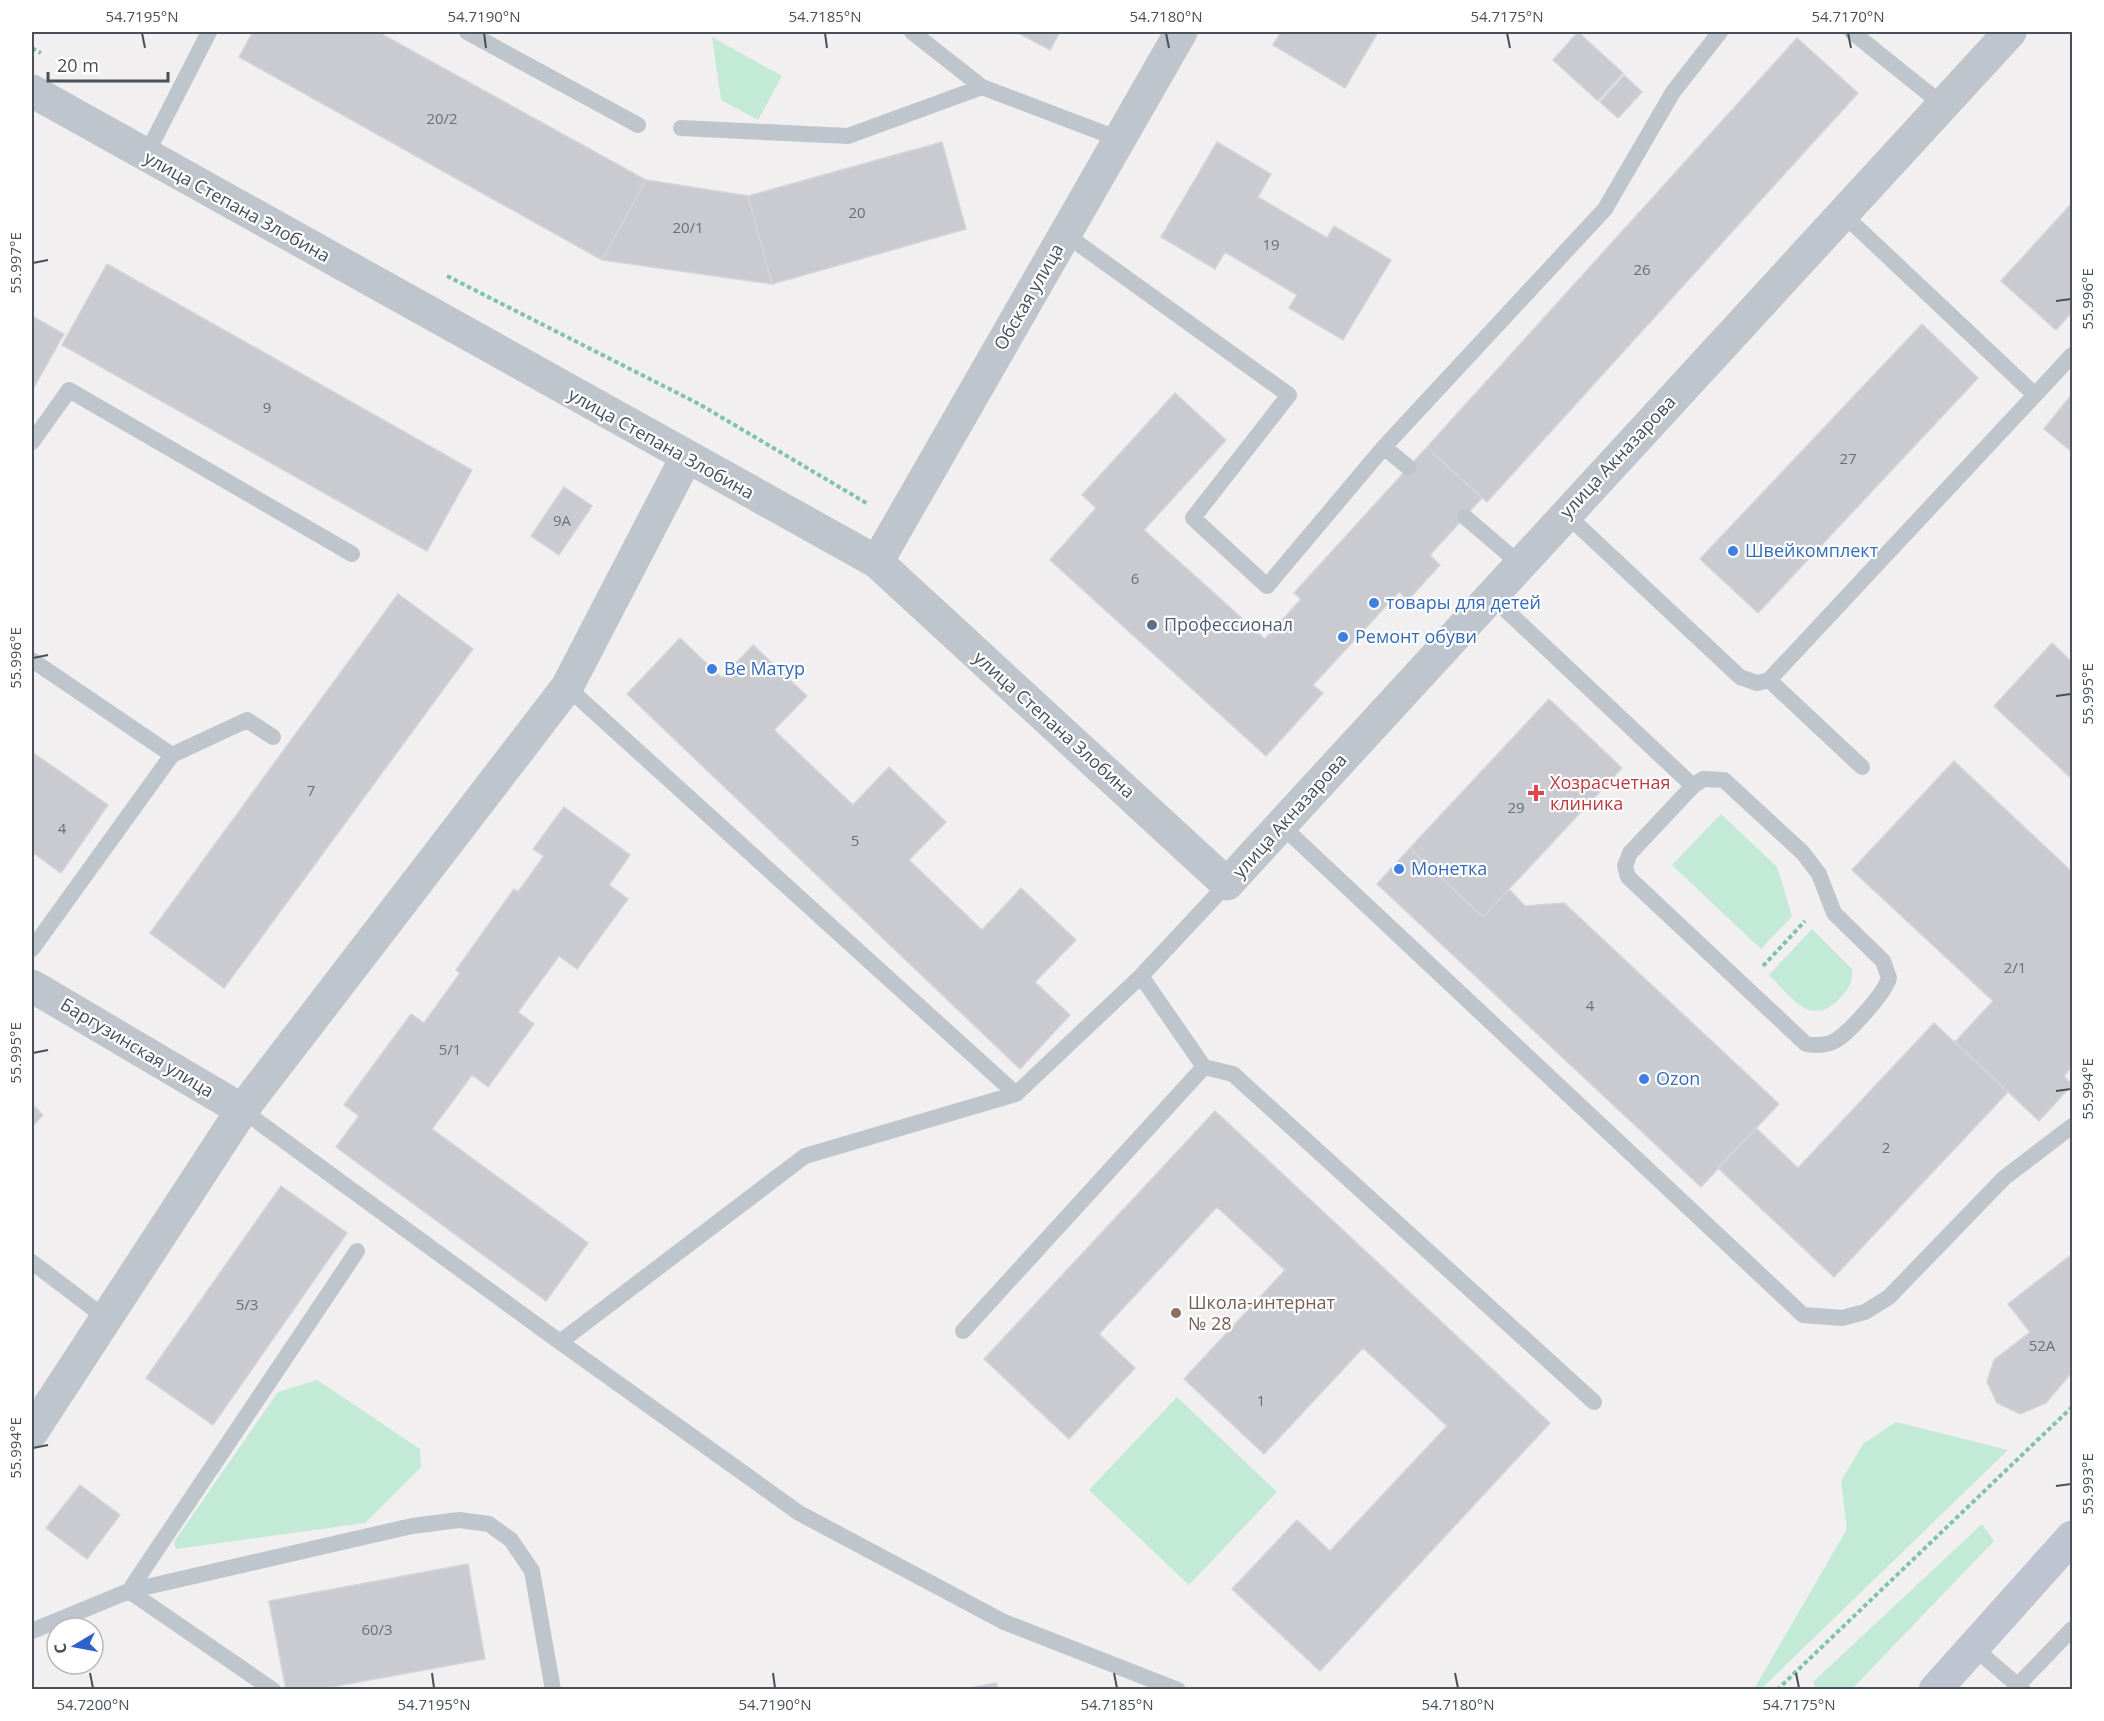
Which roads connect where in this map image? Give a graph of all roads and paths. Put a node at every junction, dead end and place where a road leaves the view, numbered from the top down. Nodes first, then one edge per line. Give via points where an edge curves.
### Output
1 (209, 32) edge
2 (467, 32) edge
3 (912, 32) edge
4 (1181, 32) edge
5 (1720, 32) edge
6 (1852, 32) edge
7 (2010, 32) edge
8 (982, 87) junction
9 (32, 92) edge
10 (1943, 105) junction
11 (638, 125) dead end
12 (681, 128) dead end
13 (1119, 139) junction
14 (146, 155) junction
15 (1843, 214) junction
16 (1065, 234) junction
17 (445, 275) dead end
18 (2073, 355) edge
19 (2035, 395) junction
20 (32, 442) edge
21 (1384, 447) junction
22 (686, 458) junction
23 (1408, 467) dead end
24 (873, 507) dead end
25 (1566, 514) junction
26 (1465, 517) dead end
27 (352, 554) dead end
28 (877, 562) junction
29 (1520, 564) junction
30 (1491, 596) junction
31 (32, 660) edge
32 (1769, 680) junction
33 (567, 687) junction
34 (273, 737) dead end
35 (172, 756) junction
36 (1862, 767) dead end
37 (1693, 786) junction
38 (1281, 825) junction
39 (1227, 884) junction
40 (1827, 898) junction
41 (32, 949) edge
42 (1141, 976) junction
43 (32, 986) edge
44 (1744, 986) junction
45 (1204, 1067) junction
46 (1016, 1094) junction
47 (242, 1110) junction
48 (2073, 1126) edge
49 (357, 1251) dead end
50 (32, 1262) edge
51 (107, 1319) junction
52 (963, 1331) dead end
53 (560, 1342) junction
54 (1594, 1402) dead end
55 (2073, 1407) edge
56 (32, 1432) edge
57 (2073, 1537) edge
58 (129, 1592) junction
59 (2073, 1629) edge
60 (32, 1632) edge
61 (1973, 1647) junction
62 (2020, 1687) edge
63 (273, 1689) edge
64 (553, 1689) edge
65 (1178, 1689) edge
66 (1777, 1689) edge
67 (1935, 1689) edge

1 - 14 lane
2 - 11 lane
3 - 8 lane
4 - 13 street, Обская улица
5 - 21 lane via 1673,92 1605,209
6 - 10 lane
7 - 10 street, улица Акназарова
8 - 12 lane via 849,136
8 - 13 lane
9 - 14 street, улица Степана Злобина
10 - 15 street, улица Акназарова
13 - 16 street, Обская улица
14 - 22 street, улица Степана Злобина
15 - 19 lane
15 - 25 street, улица Акназарова
16 - 21 lane via 1289,395 1193,518 1267,586
16 - 28 street, Обская улица
17 - 24 path via 699,405
18 - 19 lane
19 - 32 lane
20 - 27 lane via 69,390
21 - 23 lane
22 - 28 street, улица Степана Злобина
22 - 33 street
25 - 29 street, улица Акназарова
25 - 32 lane via 1740,677 1757,682
26 - 29 lane
28 - 39 street, улица Степана Злобина
29 - 30 street, улица Акназарова
30 - 37 lane
30 - 38 street, улица Акназарова
31 - 35 lane
32 - 36 lane
33 - 46 lane
33 - 47 street
34 - 35 lane via 247,720
35 - 41 lane
37 - 40 lane via 1714,778 1734,788 1813,863
37 - 44 lane via 1630,853 1626,872
38 - 39 street, улица Акназарова
38 - 48 lane via 1803,1315 1842,1318 1865,1312 1889,1297 2004,1178
39 - 42 lane
40 - 44 path
40 - 44 lane via 1841,922 1883,961 1889,978 1883,991 1846,1031 1830,1043 1806,1044
42 - 45 lane
42 - 46 lane
43 - 47 street, Баргузинская улица
45 - 52 lane
45 - 54 lane via 1233,1074
46 - 53 lane via 805,1156
47 - 51 street
47 - 53 lane
49 - 58 lane
50 - 51 lane
51 - 56 street
53 - 65 lane via 798,1513 1004,1622
55 - 66 path
57 - 61 main road
58 - 60 lane
58 - 63 lane
58 - 64 lane via 412,1527 459,1520 489,1524 511,1540 532,1571
59 - 62 lane
61 - 62 lane
61 - 67 main road

